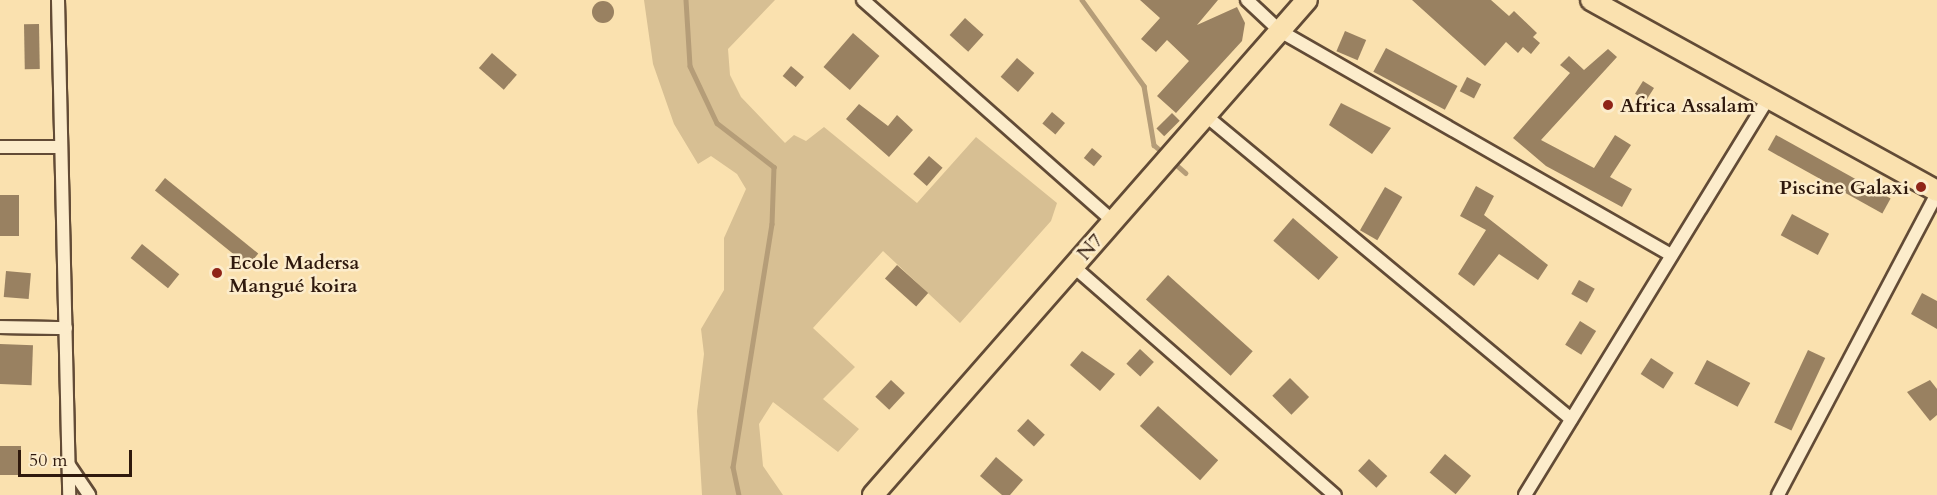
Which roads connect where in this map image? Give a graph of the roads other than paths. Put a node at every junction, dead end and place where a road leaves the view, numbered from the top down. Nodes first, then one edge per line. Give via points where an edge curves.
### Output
1 (58, 0) edge
2 (863, 0) edge
3 (1247, 0) edge
4 (1307, 0) edge
5 (1591, 0) edge
6 (1280, 31) junction
7 (1768, 98) junction
8 (1205, 115) junction
9 (0, 147) edge
10 (61, 147) junction
11 (1937, 193) edge
12 (1113, 221) junction
13 (1671, 255) junction
14 (1073, 266) junction
15 (0, 327) edge
16 (66, 328) junction
17 (1571, 419) junction
18 (69, 464) junction
19 (875, 494) edge
20 (69, 495) edge
21 (89, 495) edge
22 (1335, 495) edge
23 (1525, 495) edge
24 (1778, 495) edge

1 - 10 street
2 - 12 street
3 - 6 street
4 - 6 main road, N7
5 - 7 main road
6 - 8 main road, N7
6 - 13 street
7 - 11 main road
7 - 13 street
8 - 12 main road, N7
8 - 17 street
9 - 10 street
10 - 16 street
11 - 24 street
12 - 14 main road, N7
13 - 17 street
14 - 19 main road, N7
14 - 22 street
15 - 16 street
16 - 18 street
17 - 23 street
18 - 20 street
18 - 21 street

